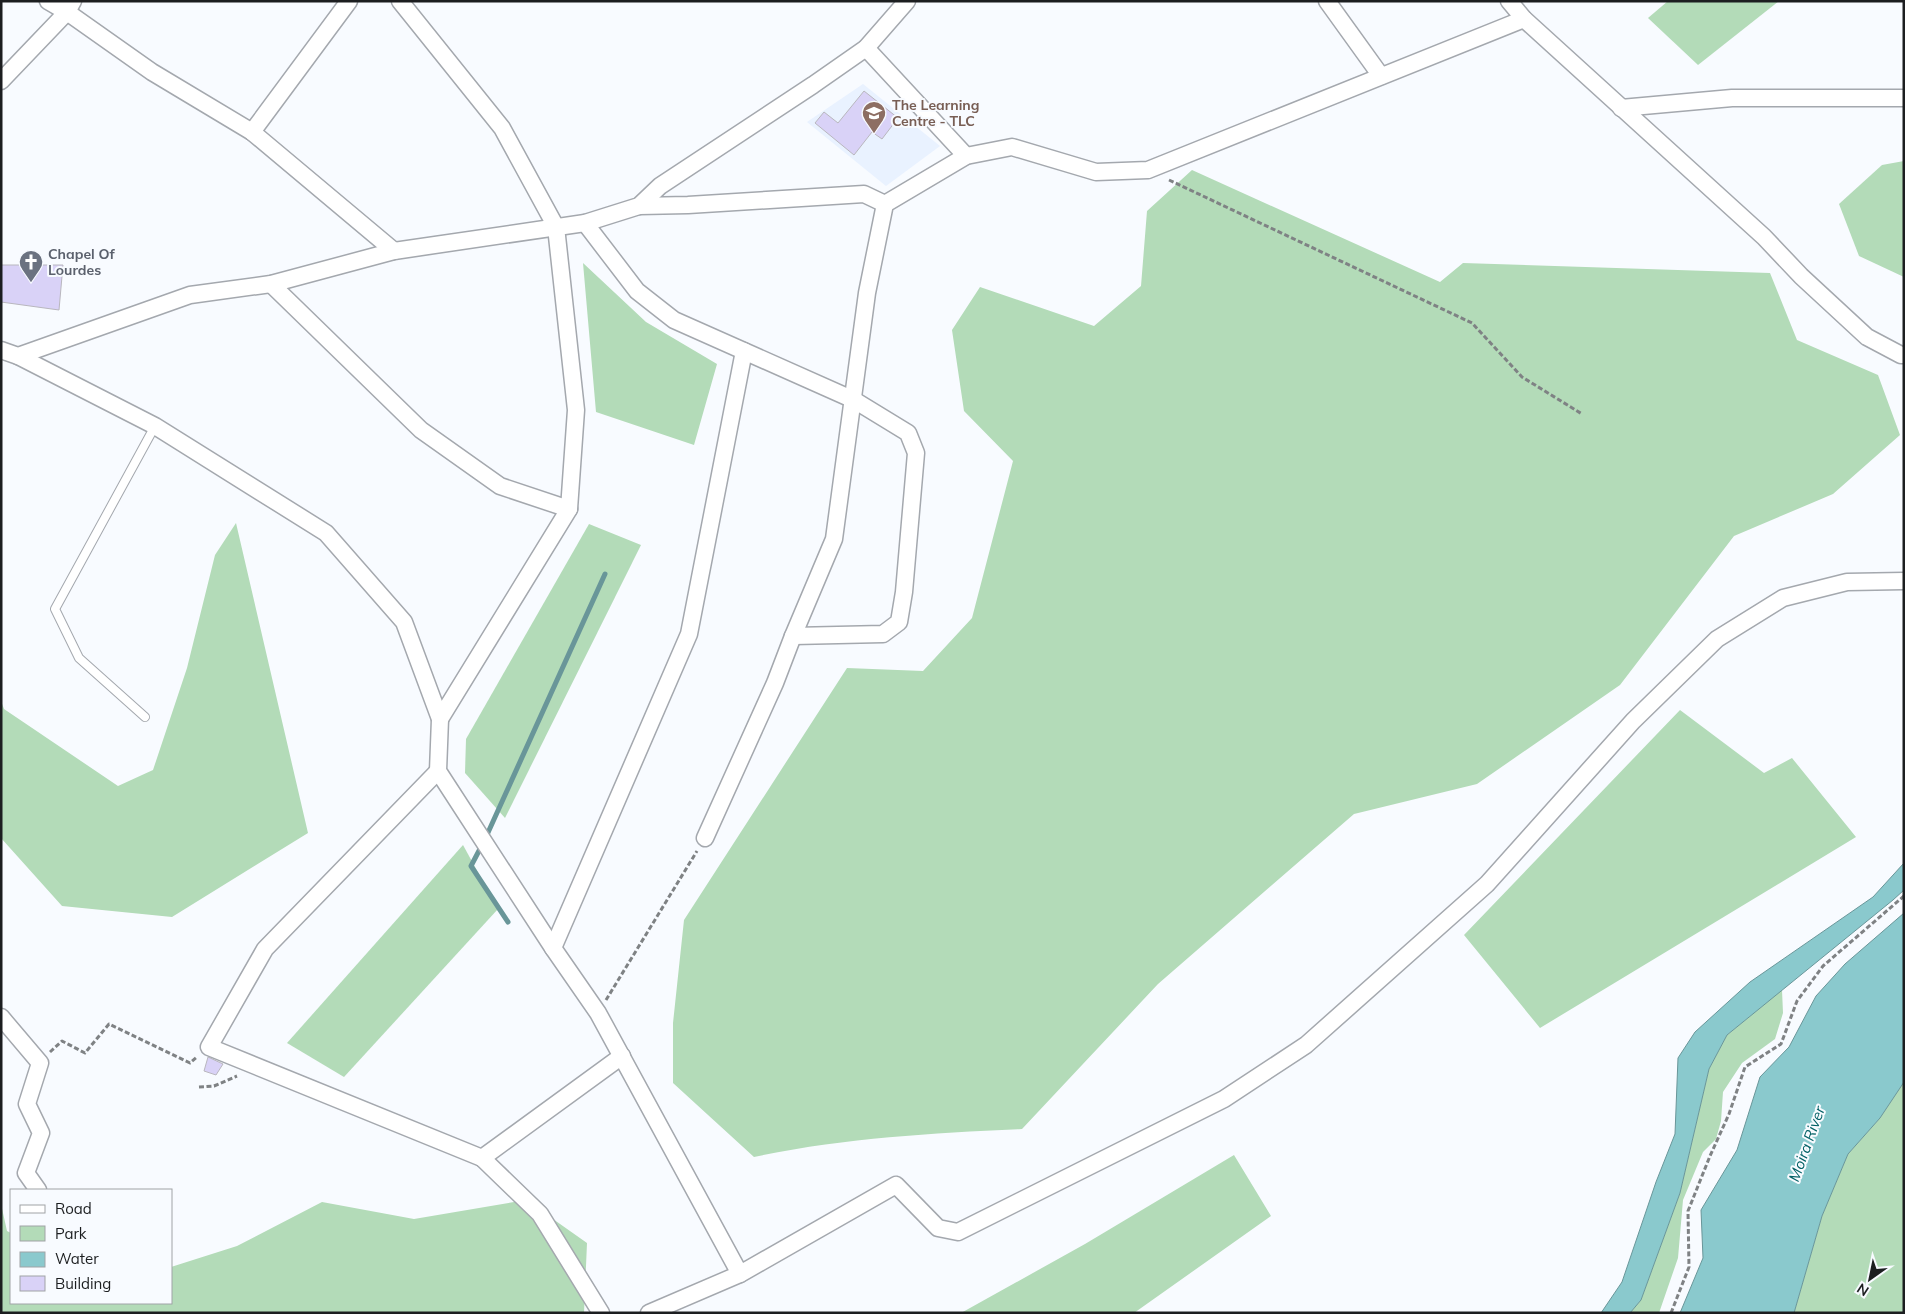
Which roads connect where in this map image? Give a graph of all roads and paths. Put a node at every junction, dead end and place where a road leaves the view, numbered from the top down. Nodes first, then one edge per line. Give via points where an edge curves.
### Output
1 (48, 1) edge
2 (349, 1) edge
3 (400, 1) edge
4 (907, 1) edge
5 (1327, 1) edge
6 (1509, 1) edge
7 (70, 7) edge
8 (1524, 19) junction
9 (866, 48) junction
10 (1381, 76) junction
11 (1, 81) edge
12 (1904, 98) edge
13 (1621, 108) junction
14 (252, 132) junction
15 (966, 156) junction
16 (1148, 170) junction
17 (885, 204) junction
18 (639, 206) junction
19 (585, 223) junction
20 (556, 227) junction
21 (394, 251) junction
22 (271, 284) junction
23 (1, 350) edge
24 (744, 351) junction
25 (1904, 355) edge
26 (18, 356) junction
27 (854, 400) junction
28 (1582, 414) dead end
29 (155, 426) junction
30 (569, 509) junction
31 (1904, 581) edge
32 (792, 636) junction
33 (145, 717) dead end
34 (440, 719) junction
35 (438, 771) junction
36 (705, 838) joint
37 (1904, 896) edge
38 (552, 948) junction
39 (598, 1013) junction
40 (1, 1017) edge
41 (209, 1047) junction
42 (622, 1056) junction
43 (40, 1063) junction
44 (258, 1067) junction
45 (199, 1087) dead end
46 (482, 1158) junction
47 (37, 1189) edge
48 (740, 1274) junction
49 (601, 1313) edge
50 (649, 1313) edge
51 (1671, 1313) edge

1 - 7 street
2 - 14 street
3 - 20 street via 502,128
4 - 9 street
5 - 10 street
6 - 8 street
7 - 11 street
7 - 14 street via 152,72
8 - 10 street
8 - 13 street
9 - 15 street
9 - 18 street via 660,186
10 - 16 street
12 - 13 street via 1732,98
13 - 25 street via 1764,237 1867,337
14 - 21 street
15 - 16 street via 1012,147 1096,172
15 - 17 street
16 - 28 path via 1472,323 1522,377
17 - 18 street via 864,194 688,206
17 - 27 street via 867,293
18 - 19 street
19 - 20 street
19 - 24 street via 637,291 674,320
20 - 21 street
20 - 30 street via 576,410
21 - 22 street
22 - 26 street via 190,295
22 - 30 street via 421,430 500,486
23 - 26 street
24 - 27 street
24 - 38 street via 688,634
26 - 29 street
27 - 32 street via 834,539
27 - 32 street via 908,433 916,452 899,622 884,634
29 - 33 lane via 55,609 78,658
29 - 34 street via 326,533 404,622
30 - 34 street
31 - 48 street via 1847,582 1783,598 1717,639 1633,721 1487,884 1306,1045 1224,1099 958,1232 938,1228 896,1185
32 - 36 street via 775,683
34 - 35 street
35 - 38 street
35 - 41 street via 265,949
36 - 39 path
37 - 51 path via 1823,966 1797,1001 1781,1044 1745,1067 1729,1114 1688,1210 1689,1267
38 - 39 street
39 - 42 street
40 - 43 street
41 - 43 path via 190,1063 110,1024 85,1053 62,1041
41 - 44 street
42 - 46 street
42 - 48 street
43 - 47 street via 27,1104 41,1134 26,1172
44 - 45 path via 214,1086
44 - 46 street
46 - 49 street via 540,1214
48 - 50 street

